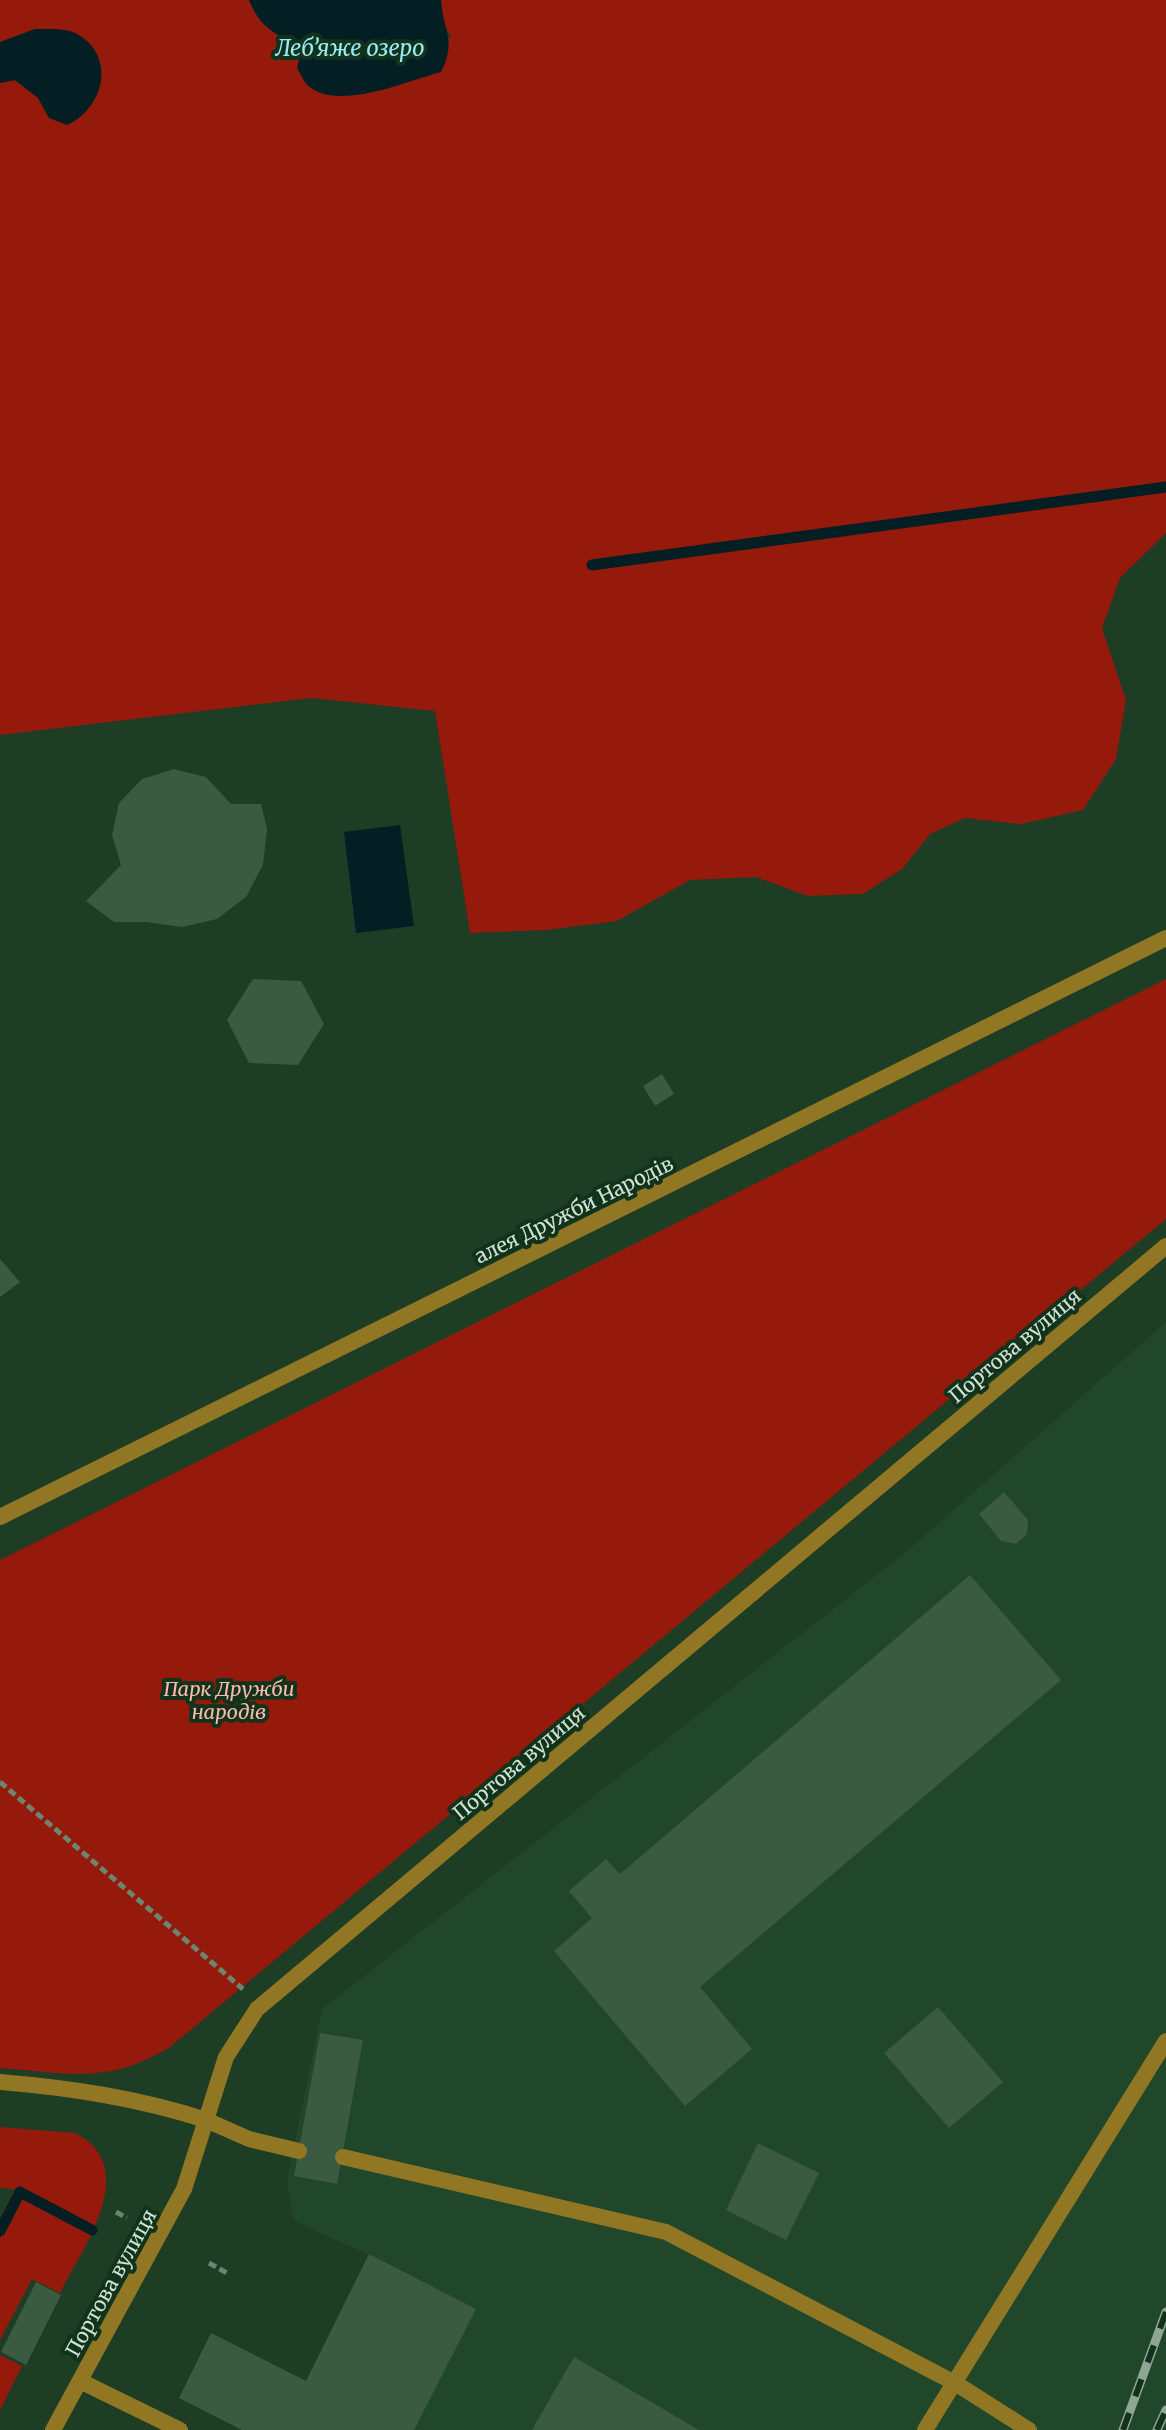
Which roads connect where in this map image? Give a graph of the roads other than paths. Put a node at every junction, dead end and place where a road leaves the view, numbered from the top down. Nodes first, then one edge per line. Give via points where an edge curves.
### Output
1 (1166, 938) edge
2 (1166, 1246) edge
3 (0, 1517) edge
4 (1166, 2041) edge
5 (0, 2082) edge
6 (206, 2120) junction
7 (299, 2151) dead end
8 (343, 2157) dead end
9 (80, 2381) junction
10 (955, 2383) junction
11 (53, 2430) edge
12 (180, 2430) edge
13 (925, 2430) edge
14 (1029, 2430) edge

1 - 3 street, алея Дружби Народів
2 - 6 street, Портова вулиця via 257,2009 226,2057
4 - 10 street
5 - 6 street via 152,2103
6 - 7 street via 249,2139
6 - 9 street, Портова вулиця via 184,2189
8 - 10 street via 666,2232
9 - 11 street, Портова вулиця
9 - 12 street
10 - 13 street
10 - 14 street

